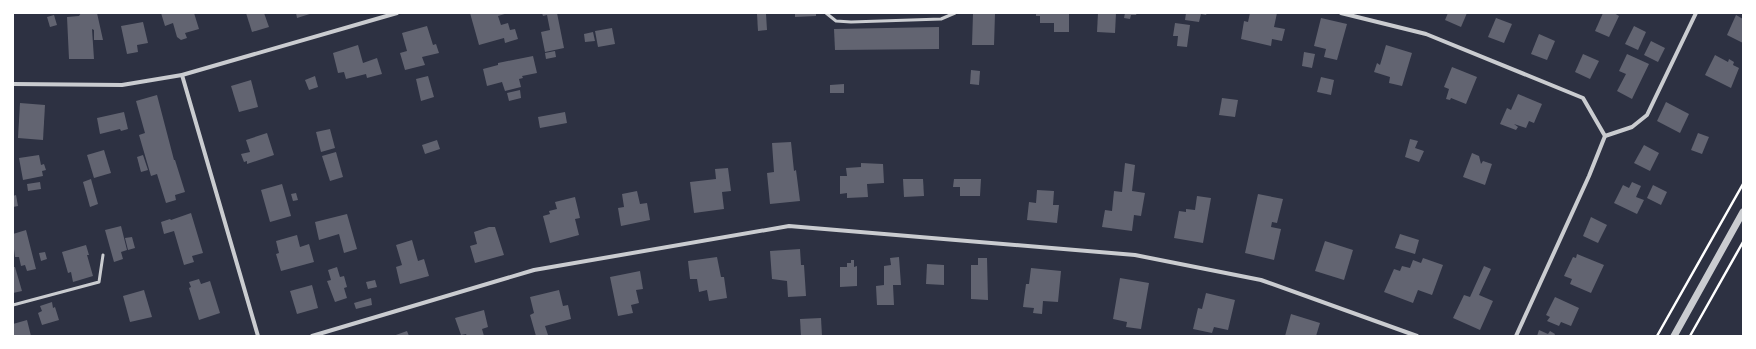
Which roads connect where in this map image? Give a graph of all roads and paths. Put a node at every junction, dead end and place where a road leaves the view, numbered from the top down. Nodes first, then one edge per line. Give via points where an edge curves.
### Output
1 (397, 13) edge
2 (826, 13) edge
3 (955, 13) edge
4 (1341, 13) edge
5 (1696, 13) edge
6 (390, 14) edge
7 (182, 75) junction
8 (13, 84) edge
9 (1605, 136) junction
10 (1743, 184) edge
11 (1743, 212) edge
12 (1743, 242) edge
13 (103, 255) dead end
14 (13, 305) edge
15 (258, 336) edge
16 (312, 336) edge
17 (1417, 336) edge
18 (1516, 336) edge
19 (1657, 336) edge
20 (1674, 336) edge
21 (1690, 336) edge

1 - 6 street
2 - 3 lane via 836,21 851,22 941,19
4 - 9 street via 1426,34 1583,98
5 - 9 street via 1647,115 1632,127
6 - 7 street
7 - 8 street via 122,85
7 - 15 street
9 - 18 street
10 - 19 path
11 - 20 street
12 - 21 path
13 - 14 lane via 99,282
16 - 17 street via 534,270 789,226 1135,255 1261,280

